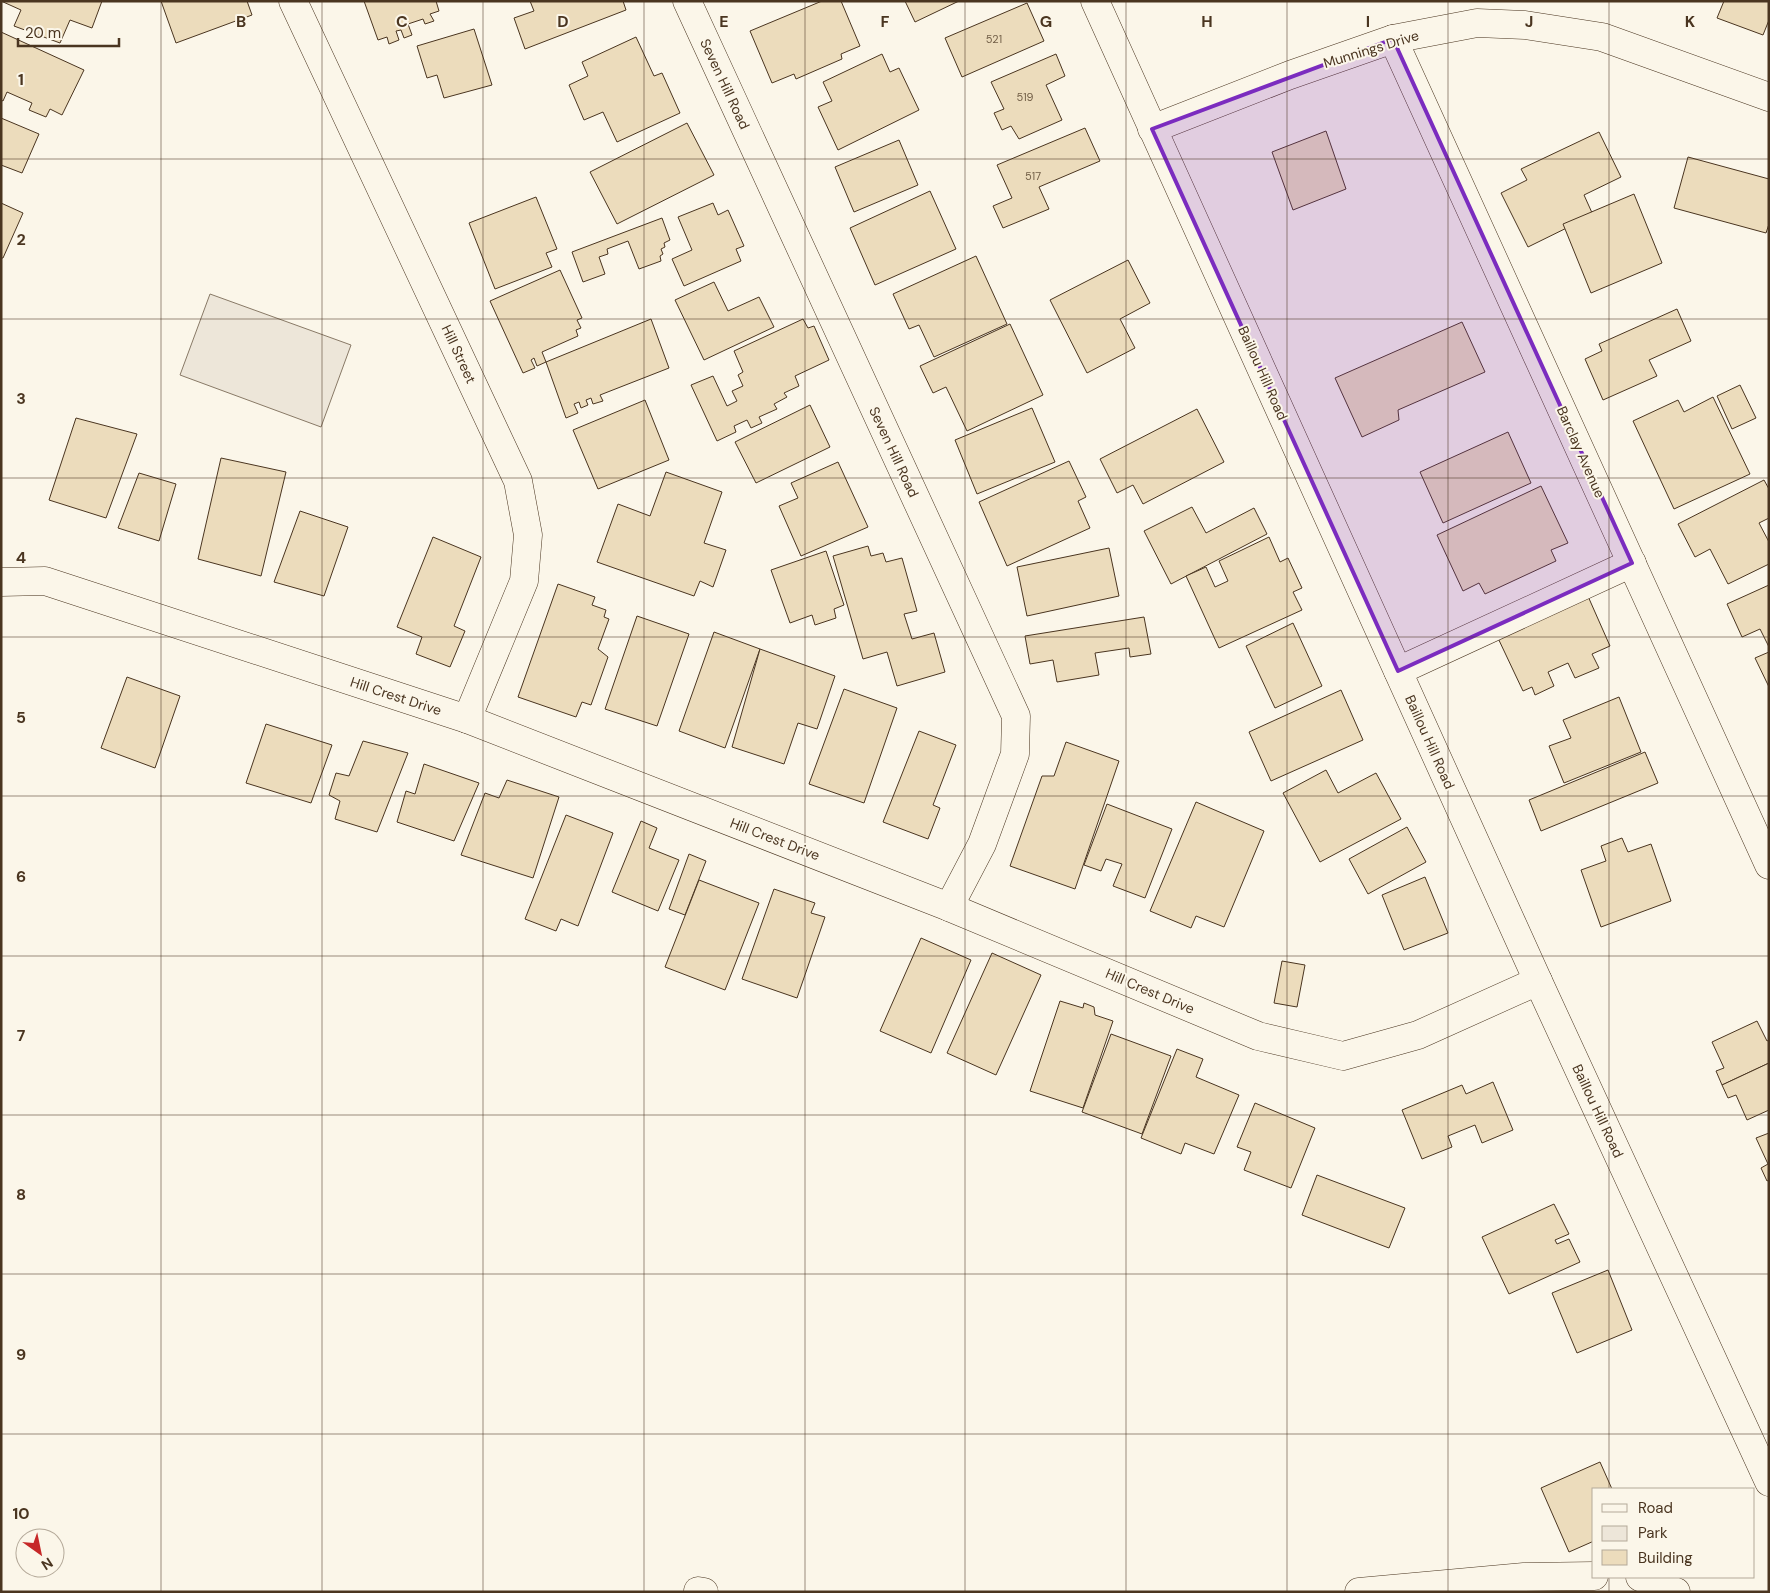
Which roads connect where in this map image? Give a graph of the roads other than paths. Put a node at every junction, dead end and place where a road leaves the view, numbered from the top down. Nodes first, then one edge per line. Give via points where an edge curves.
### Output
1 (293, 1) edge
2 (687, 1) edge
3 (1095, 1) edge
4 (1393, 39) junction
5 (1769, 97) edge
6 (1152, 129) junction
7 (1632, 563) junction
8 (1, 582) edge
9 (1398, 671) junction
10 (467, 719) junction
11 (1769, 865) edge
12 (949, 907) junction
13 (1538, 981) junction
14 (1769, 1482) edge
15 (1592, 1576) edge
16 (1642, 1578) edge
17 (698, 1591) edge
18 (704, 1592) edge
19 (1359, 1592) edge
20 (1676, 1592) edge

1 - 10 street, Hill Street via 518,481 528,535 524,581
2 - 12 street, Seven Hill Road via 1016,716 1015,754 982,844
3 - 6 street, Baillou Hill Road
4 - 5 street, Munnings Drive via 1477,23 1525,24 1567,30 1602,37
4 - 6 street, Munnings Drive
4 - 7 street, Barclay Avenue
6 - 9 street, Baillou Hill Road
7 - 9 street
7 - 11 street, Barclay Avenue
8 - 10 street, Hill Crest Drive via 45,581
9 - 13 street, Baillou Hill Road
10 - 12 street, Hill Crest Drive
12 - 13 street, Hill Crest Drive via 1258,1036 1343,1056 1418,1035
13 - 14 street, Baillou Hill Road
15 - 19 street via 1524,1577
16 - 20 street
17 - 18 street

